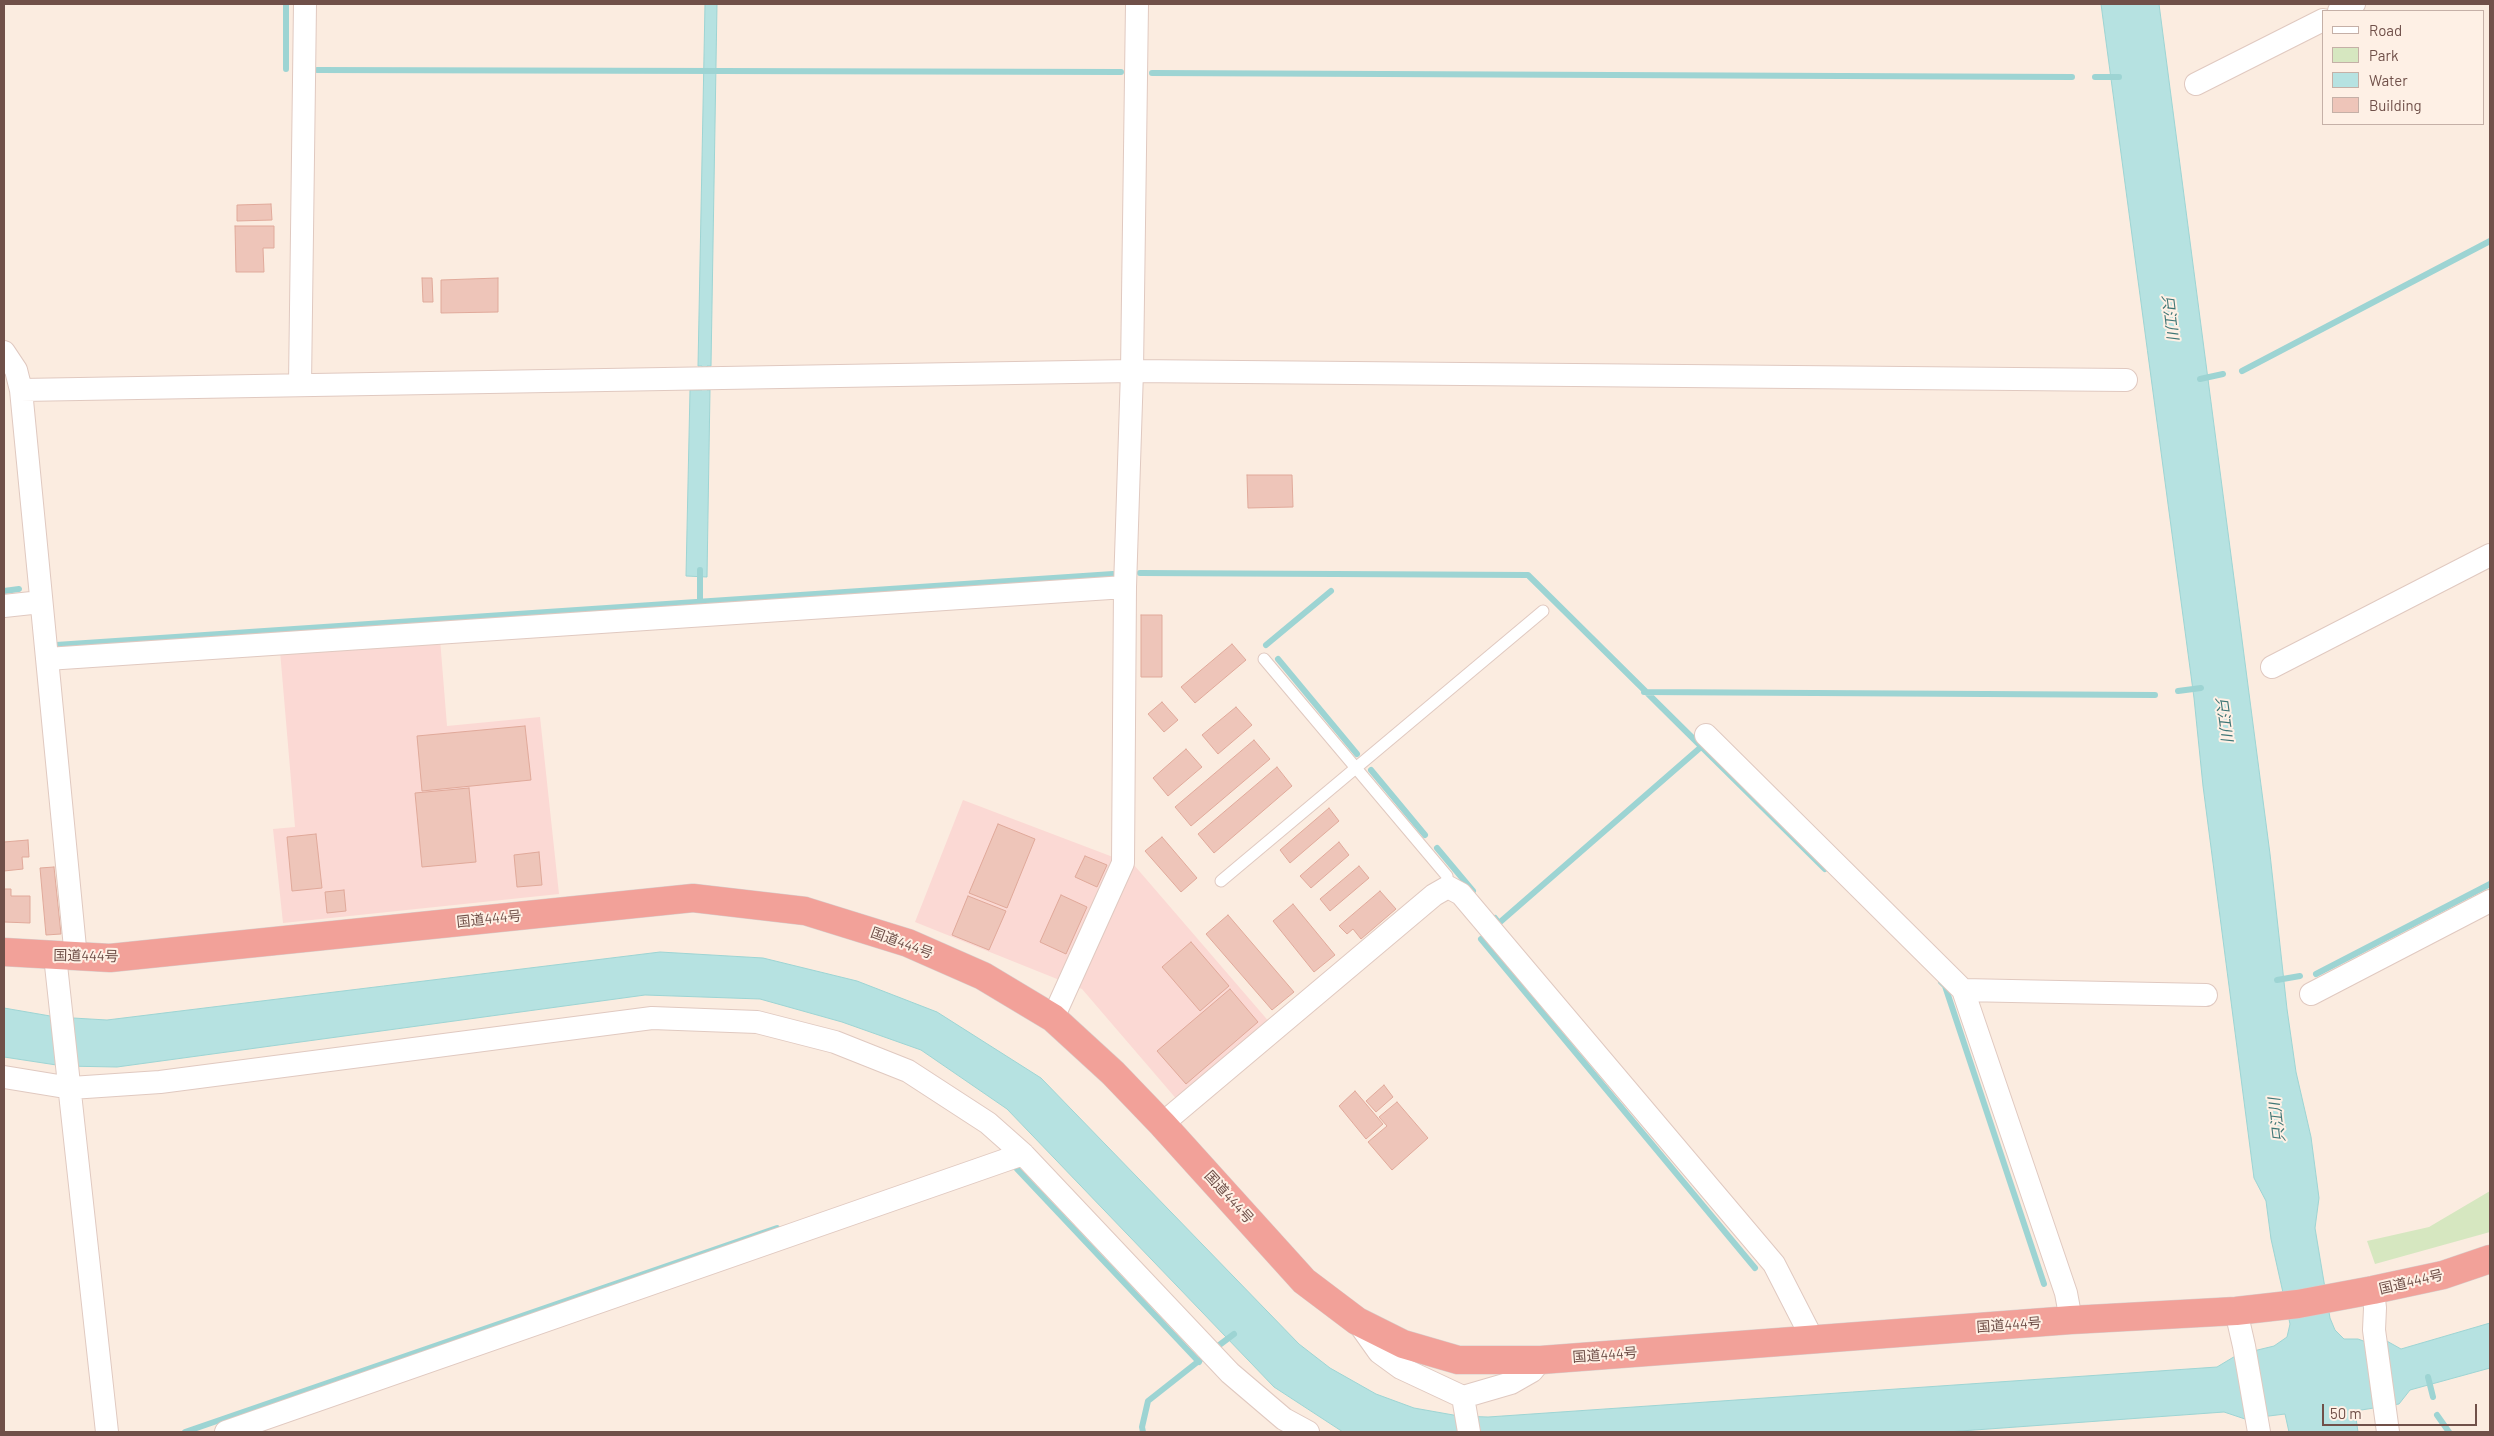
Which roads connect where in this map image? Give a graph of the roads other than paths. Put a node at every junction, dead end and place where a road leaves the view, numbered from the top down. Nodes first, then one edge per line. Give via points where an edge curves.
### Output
1 (305, 4) edge
2 (1137, 4) edge
3 (2354, 4) edge
4 (2341, 10) edge
5 (2322, 21) edge
6 (2196, 84) dead end
7 (4, 352) edge
8 (1132, 371) junction
9 (2126, 380) dead end
10 (300, 385) junction
11 (21, 390) junction
12 (2490, 555) edge
13 (1126, 587) junction
14 (41, 602) junction
15 (4, 606) edge
16 (1543, 611) dead end
17 (47, 659) junction
18 (1264, 660) dead end
19 (2272, 667) dead end
20 (1706, 735) dead end
21 (1356, 768) junction
22 (1221, 882) dead end
23 (1448, 887) junction
24 (2490, 901) edge
25 (4, 952) edge
26 (65, 957) junction
27 (1963, 990) junction
28 (2311, 994) dead end
29 (2206, 995) dead end
30 (1053, 1018) junction
31 (4, 1077) edge
32 (70, 1086) junction
33 (1162, 1124) junction
34 (1022, 1154) junction
35 (2490, 1259) edge
36 (2373, 1290) junction
37 (2236, 1311) junction
38 (2071, 1320) junction
39 (1356, 1321) junction
40 (1813, 1340) junction
41 (1540, 1360) junction
42 (1464, 1401) junction
43 (2386, 1424) edge
44 (2258, 1429) edge
45 (107, 1432) edge
46 (226, 1432) edge
47 (1308, 1432) edge
48 (1469, 1432) edge

1 - 10 street
2 - 8 street
3 - 4 street
5 - 6 street
7 - 11 street via 16,370
8 - 9 street
8 - 10 street
8 - 13 street
10 - 11 street
11 - 14 street
12 - 19 street
13 - 17 street
13 - 30 street via 1123,863
14 - 15 street
14 - 17 street
16 - 21 lane
17 - 26 street
18 - 21 lane
20 - 27 street
21 - 22 lane
21 - 23 lane via 1447,876
23 - 33 street via 1434,895
23 - 40 street via 1461,894 1774,1264
24 - 28 street
25 - 26 highway, 国道444号
26 - 30 highway, 国道444号 via 110,958 693,898 805,911 908,943 983,976
26 - 32 street via 60,996
27 - 29 street
27 - 38 street via 2066,1293
30 - 33 highway, 国道444号
31 - 32 street
32 - 34 street via 160,1082 652,1018 757,1022 836,1042 908,1071 988,1123
32 - 45 street
33 - 39 highway, 国道444号 via 1304,1281
34 - 46 street
34 - 47 street via 1211,1353 1284,1418
35 - 36 highway, 国道444号 via 2443,1275
36 - 37 highway, 国道444号
36 - 43 street via 2374,1330
37 - 38 highway, 国道444号
37 - 44 street
38 - 40 highway, 国道444号
39 - 41 highway, 国道444号 via 1403,1344 1458,1360
39 - 42 street via 1379,1352 1401,1368
40 - 41 highway, 国道444号
41 - 42 street via 1532,1371 1511,1383
42 - 48 street

